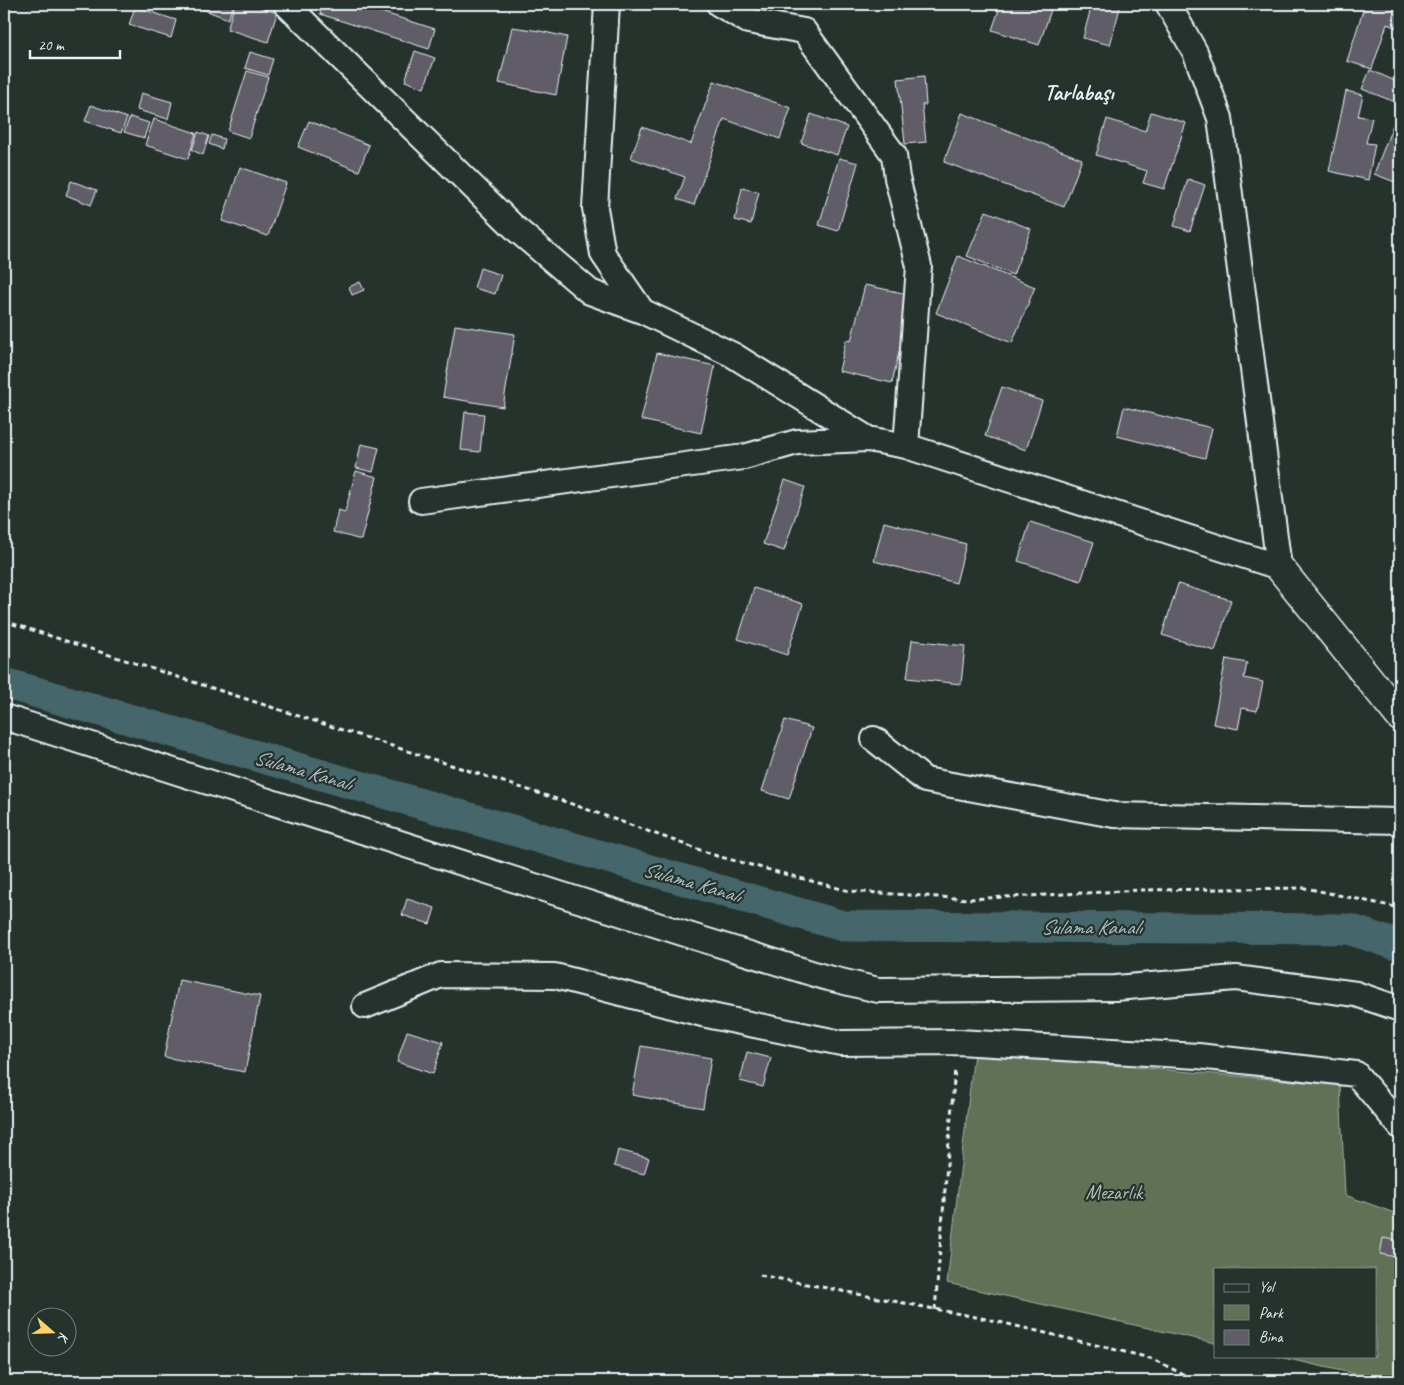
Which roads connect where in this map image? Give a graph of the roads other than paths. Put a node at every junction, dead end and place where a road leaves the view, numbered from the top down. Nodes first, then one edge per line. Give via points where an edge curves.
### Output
1 (286, 4) edge
2 (607, 4) edge
3 (719, 4) edge
4 (1168, 4) edge
5 (642, 311) junction
6 (868, 439) junction
7 (906, 446) junction
8 (421, 501) dead end
9 (1279, 567) junction
10 (4, 717) edge
11 (1400, 717) edge
12 (874, 739) dead end
13 (1400, 821) edge
14 (365, 1006) dead end
15 (1400, 1009) edge
16 (1400, 1126) edge

1 - 5 street via 516,229 590,292
2 - 5 street via 595,208 603,254
3 - 7 street via 748,22 804,31 894,154 919,266
4 - 9 street via 1195,52 1220,118
5 - 6 street via 733,356
6 - 7 street
6 - 8 street via 797,442 744,457
7 - 9 street
9 - 11 street
10 - 15 street via 698,938 878,990 1115,988 1236,978 1356,994
12 - 13 street via 925,780 1114,815
14 - 16 street via 441,975 555,976 702,1014 841,1043 958,1042 1198,1056 1356,1074

